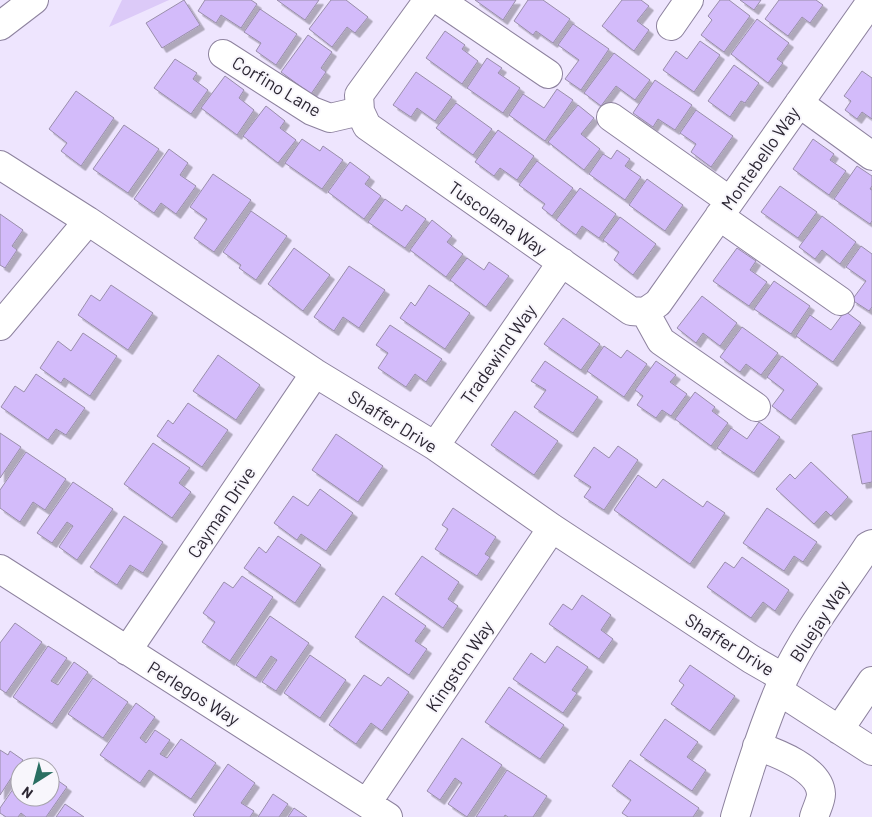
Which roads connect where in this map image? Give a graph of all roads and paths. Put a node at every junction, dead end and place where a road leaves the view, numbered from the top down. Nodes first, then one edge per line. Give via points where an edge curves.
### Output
1 (34, 0) edge
2 (428, 0) edge
3 (439, 0) edge
4 (689, 0) edge
5 (872, 0) edge
6 (0, 26) edge
7 (671, 26) dead end
8 (223, 54) dead end
9 (548, 74) dead end
10 (800, 103) junction
11 (360, 111) junction
12 (611, 117) dead end
13 (872, 156) edge
14 (0, 165) edge
15 (725, 208) junction
16 (88, 221) junction
17 (562, 262) junction
18 (840, 300) dead end
19 (645, 312) junction
20 (0, 326) edge
21 (315, 372) junction
22 (756, 407) dead end
23 (435, 446) junction
24 (552, 528) junction
25 (872, 544) edge
26 (0, 570) edge
27 (127, 651) junction
28 (872, 681) edge
29 (782, 684) junction
30 (839, 730) junction
31 (757, 746) junction
32 (872, 751) edge
33 (377, 810) edge
34 (735, 817) edge
35 (814, 817) edge

1 - 6 street
2 - 11 street via 359,95
3 - 9 street
4 - 7 street
5 - 10 street, Montebello Way
8 - 11 street, Corfino Lane via 312,111 330,118
10 - 13 street
10 - 15 street, Montebello Way
11 - 17 street, Tuscolana Way via 367,126
12 - 15 street
14 - 16 street, Shaffer Drive
15 - 18 street
15 - 19 street, Montebello Way via 658,303
16 - 20 street
16 - 21 street, Shaffer Drive
17 - 19 street, Tuscolana Way via 631,311
17 - 23 street, Tradewind Way
19 - 22 street via 661,340
21 - 23 street, Shaffer Drive
21 - 27 street, Cayman Drive
23 - 24 street, Shaffer Drive
24 - 29 street, Shaffer Drive via 751,659
24 - 33 street, Kingston Way
25 - 29 street, Bluejay Way via 802,645
26 - 27 street, Perlegos Way
27 - 33 street, Perlegos Way
28 - 30 street
29 - 30 street, Shaffer Drive
29 - 31 street, Bluejay Way
30 - 32 street, Shaffer Drive
31 - 34 street, Bluejay Way
31 - 35 street via 782,755 815,778 821,794

